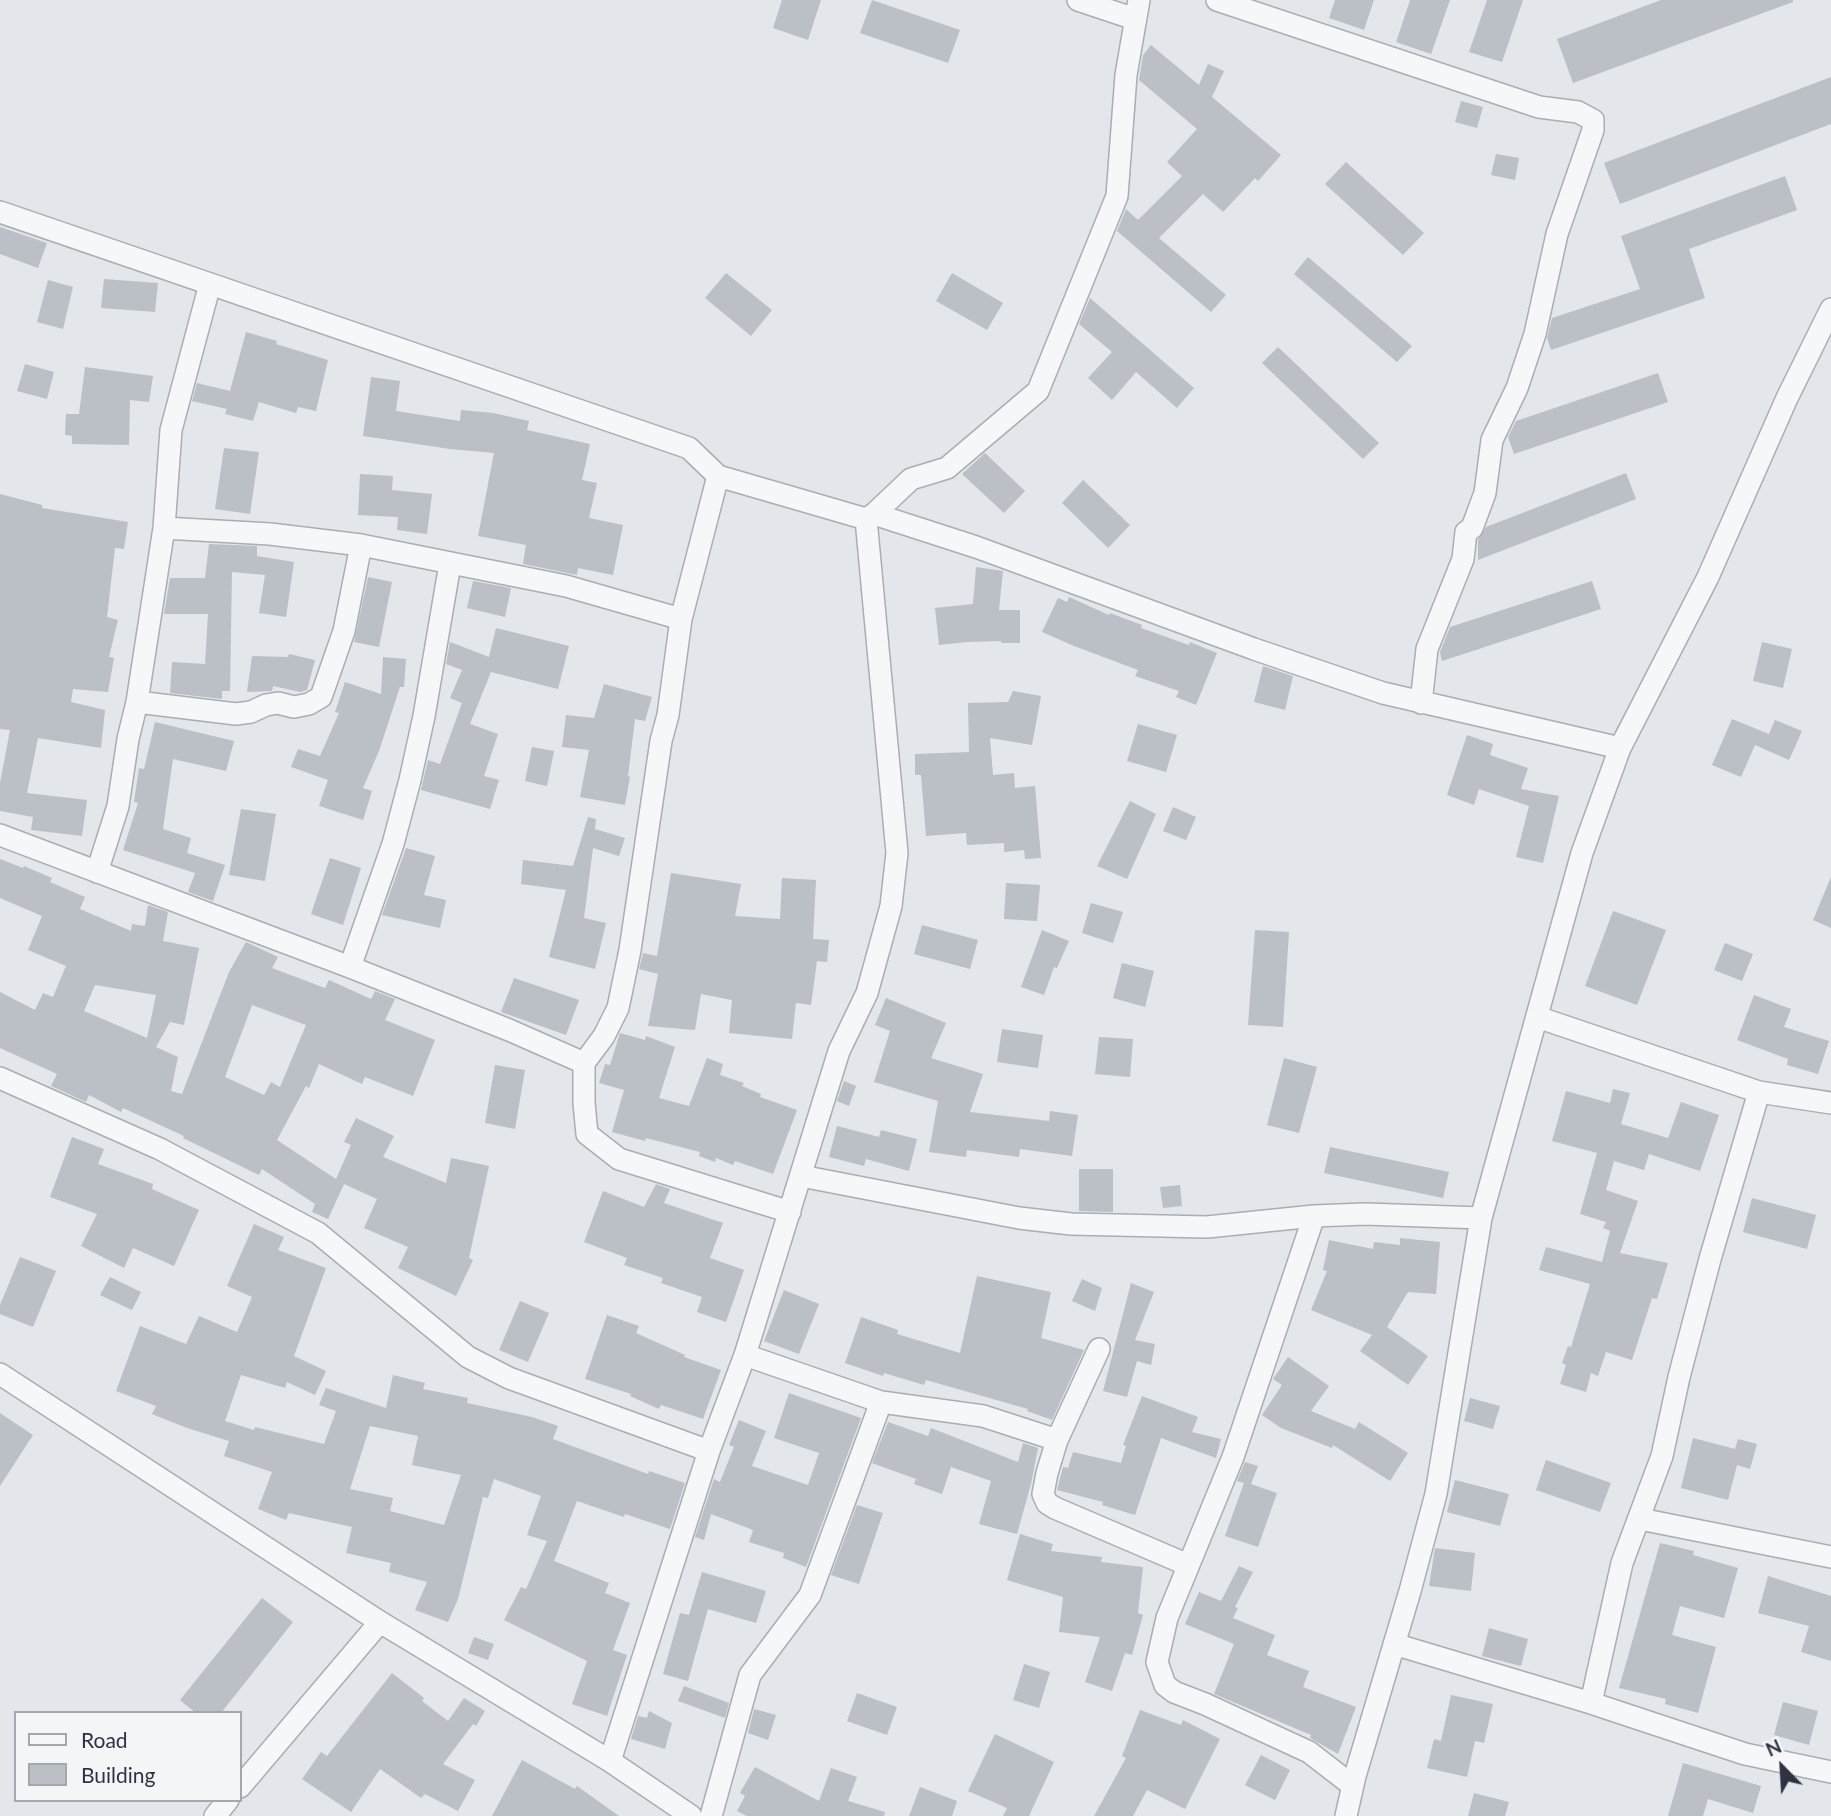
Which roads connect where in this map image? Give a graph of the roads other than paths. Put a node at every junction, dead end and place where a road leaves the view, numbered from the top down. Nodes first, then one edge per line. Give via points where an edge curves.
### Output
1 (1078, 0) edge
2 (1217, 0) edge
3 (1137, 9) edge
4 (0, 212) edge
5 (210, 284) junction
6 (1831, 309) edge
7 (718, 476) junction
8 (870, 517) junction
9 (164, 528) junction
10 (361, 545) junction
11 (450, 564) junction
12 (681, 619) junction
13 (137, 702) junction
14 (1421, 703) junction
15 (1620, 748) junction
16 (0, 835) edge
17 (97, 872) junction
18 (351, 967) junction
19 (1537, 1017) junction
20 (584, 1063) junction
21 (0, 1078) edge
22 (1759, 1091) junction
23 (1831, 1103) edge
24 (801, 1176) junction
25 (790, 1212) junction
26 (1314, 1216) junction
27 (1481, 1217) junction
28 (1099, 1349) dead end
29 (745, 1355) junction
30 (0, 1374) edge
31 (881, 1402) junction
32 (1057, 1440) junction
33 (709, 1451) junction
34 (1640, 1519) junction
35 (1831, 1557) edge
36 (1188, 1565) junction
37 (380, 1622) junction
38 (1394, 1644) junction
39 (1591, 1703) junction
40 (610, 1761) junction
41 (1831, 1772) edge
42 (242, 1785) edge
43 (1353, 1786) junction
44 (227, 1802) edge
45 (215, 1816) edge
46 (691, 1816) edge
47 (711, 1816) edge
48 (1346, 1816) edge

1 - 3 street
2 - 14 street via 1539,107 1586,114 1593,120 1594,130 1557,234 1535,334 1517,388 1492,440 1485,493 1472,528 1466,532 1463,559 1427,649
3 - 8 street via 1126,75 1117,196 1038,391 947,468 911,479
4 - 5 street
5 - 7 street via 689,447
5 - 9 street via 171,430
6 - 15 street via 1708,576
7 - 8 street
7 - 12 street
8 - 14 street via 976,547 1254,649
8 - 24 street via 897,853 891,906 867,993 839,1051
9 - 10 street
9 - 13 street
10 - 11 street
10 - 13 street via 344,631 321,697 309,704 265,705 236,714
11 - 12 street via 566,586
11 - 18 street via 410,780
12 - 20 street via 618,1008
13 - 17 street via 118,806
14 - 15 street
15 - 19 street via 1582,853
16 - 17 street
17 - 18 street
18 - 20 street
19 - 22 street
19 - 27 street
20 - 25 street via 587,1133 620,1159
21 - 33 street via 160,1149 318,1233 478,1362 509,1378
22 - 23 street
22 - 34 street via 1710,1259 1662,1456
24 - 25 street
24 - 26 street via 1071,1224 1207,1227
25 - 29 street
26 - 27 street
26 - 36 street via 1233,1457
27 - 38 street via 1436,1494
28 - 32 street
29 - 31 street
29 - 33 street
30 - 37 street
31 - 32 street via 983,1416
31 - 47 street via 810,1595 750,1675
32 - 36 street via 1043,1494 1047,1503
33 - 40 street
34 - 35 street
34 - 39 street via 1622,1563
36 - 43 street via 1160,1646 1157,1662 1165,1685 1308,1752
37 - 40 street
37 - 42 street
38 - 39 street
38 - 43 street
39 - 41 street via 1745,1754
40 - 46 street
43 - 48 street
44 - 45 street

